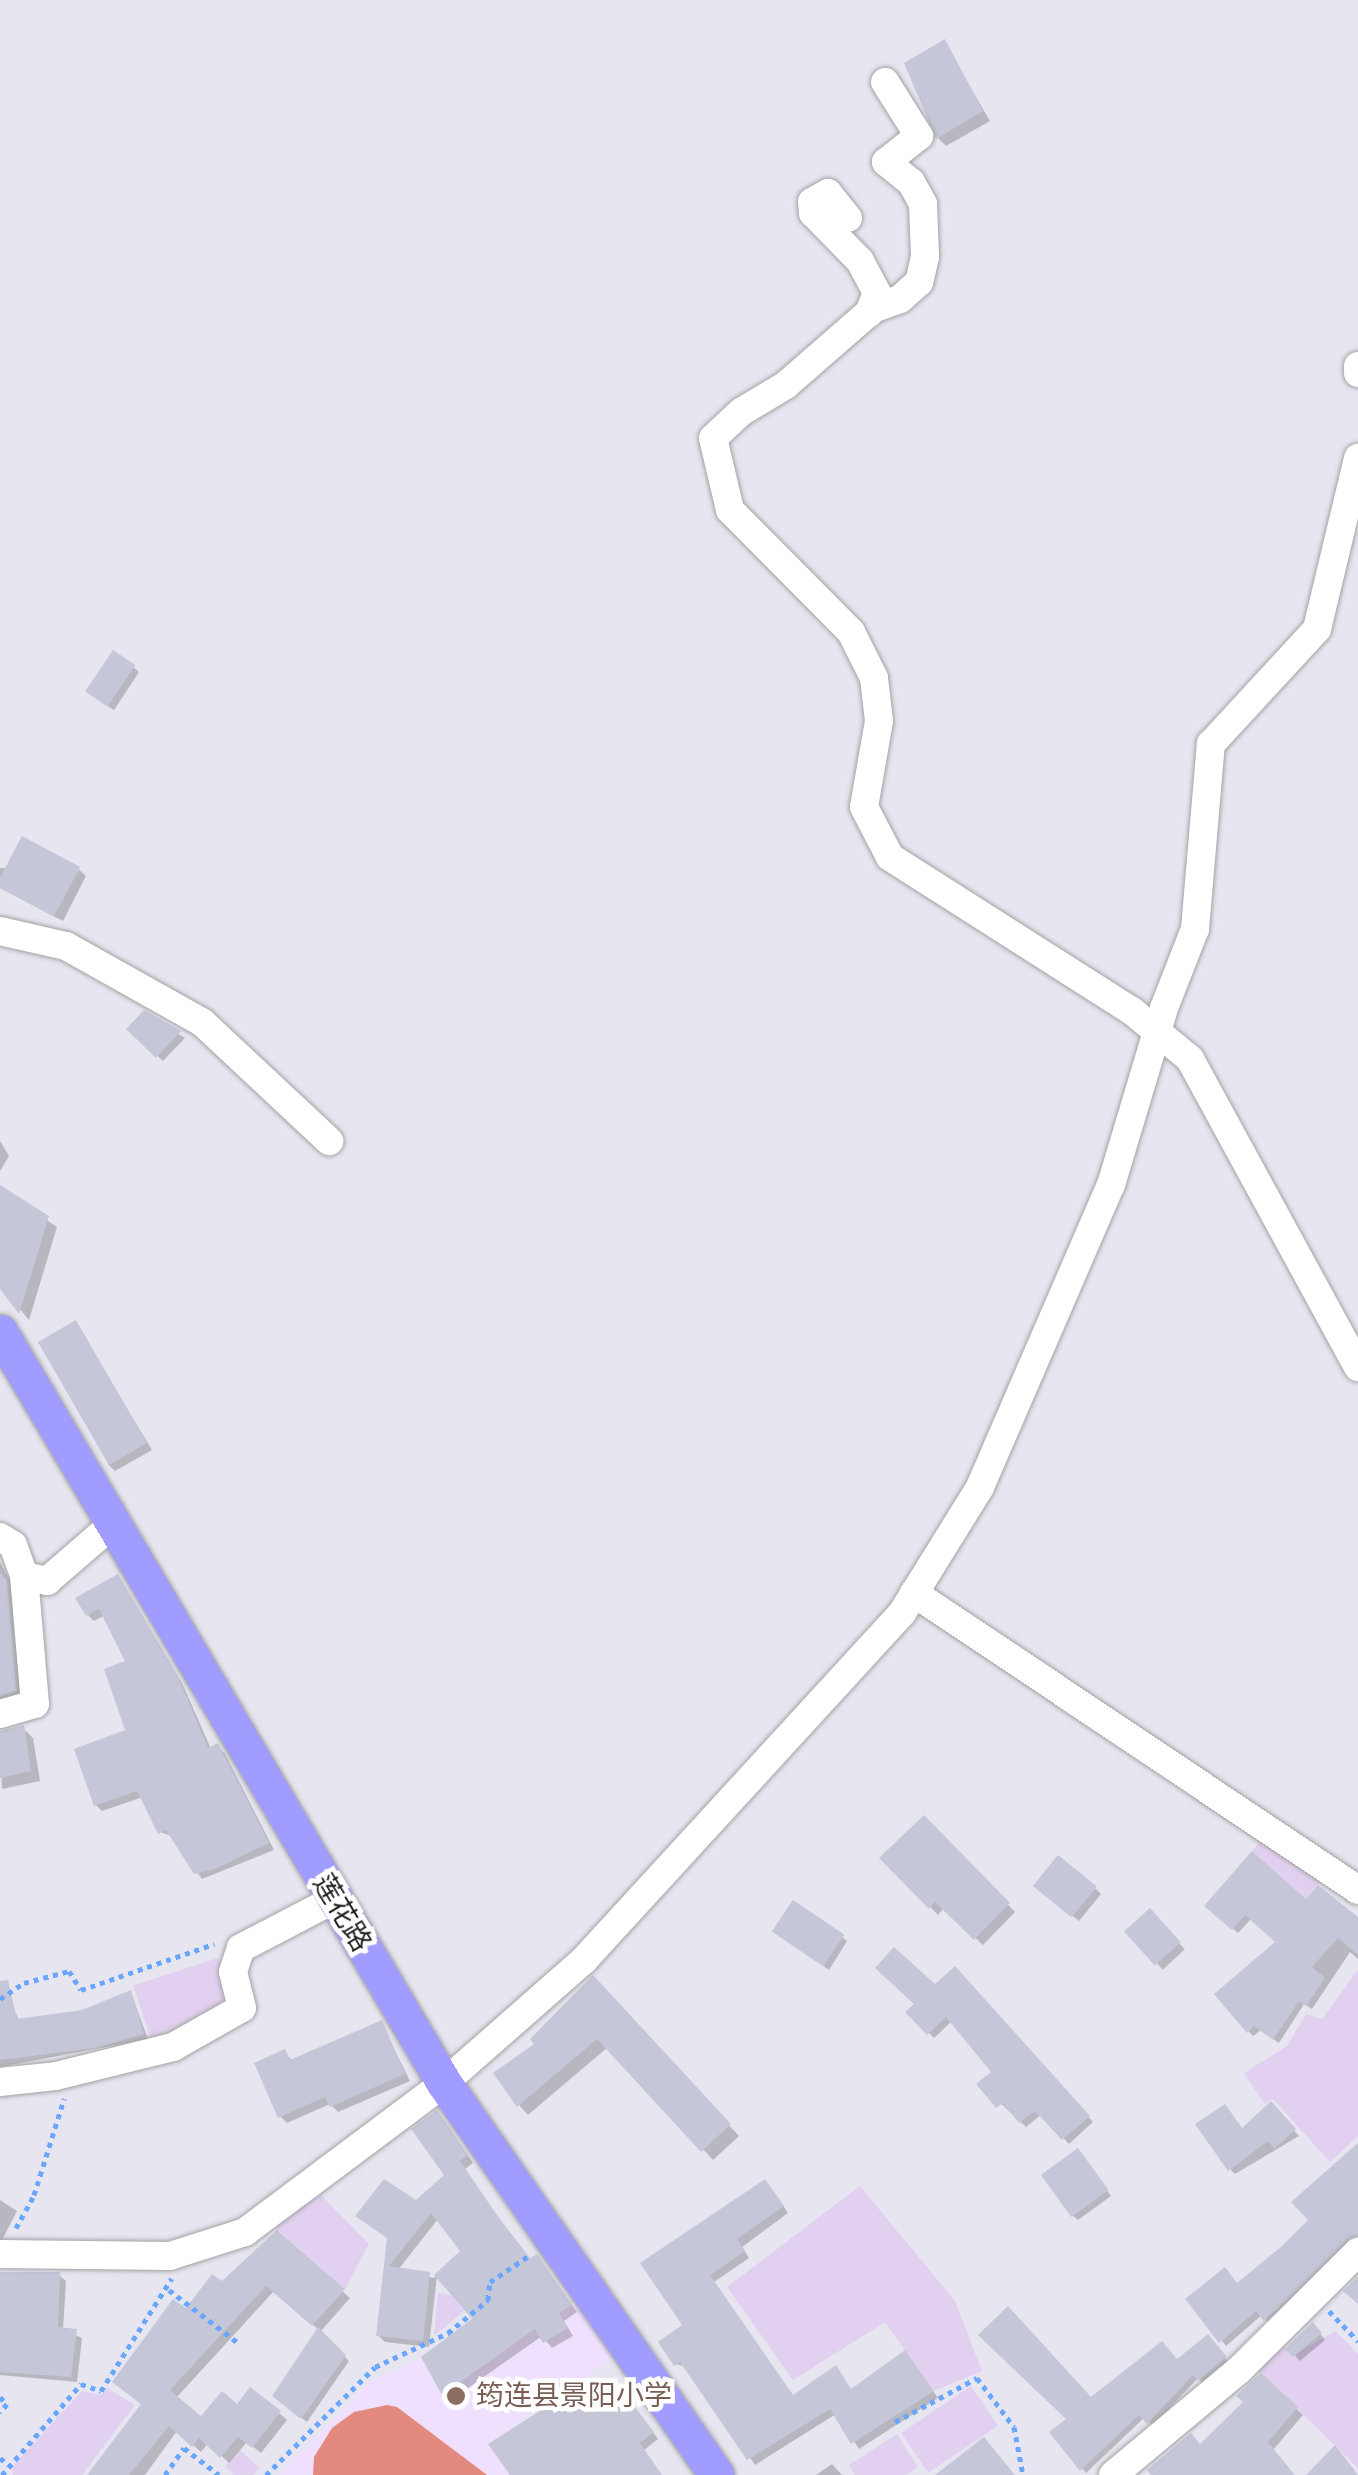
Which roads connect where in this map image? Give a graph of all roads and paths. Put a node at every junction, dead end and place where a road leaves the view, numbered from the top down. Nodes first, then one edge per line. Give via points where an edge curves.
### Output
1 (885, 82) dead end
2 (848, 218) dead end
3 (869, 312) junction
4 (1358, 458) edge
5 (0, 931) edge
6 (1158, 1039) junction
7 (328, 1140) dead end
8 (0, 1332) edge
9 (1358, 1367) edge
10 (12, 1375) edge
11 (113, 1524) junction
12 (0, 1538) edge
13 (24, 1576) junction
14 (914, 1593) junction
15 (0, 1714) edge
16 (1358, 1890) edge
17 (334, 1900) junction
18 (242, 1948) junction
19 (0, 1999) edge
20 (56, 2076) junction
21 (0, 2082) edge
22 (444, 2083) junction
23 (553, 2239) junction
24 (1358, 2252) edge
25 (6, 2254) edge
26 (170, 2256) junction
27 (169, 2290) junction
28 (1313, 2295) junction
29 (1358, 2341) edge
30 (237, 2342) dead end
31 (0, 2397) edge
32 (0, 2412) edge
33 (895, 2422) dead end
34 (0, 2458) edge
35 (10, 2465) junction
36 (1120, 2474) edge
37 (2, 2475) edge
38 (165, 2475) edge
39 (219, 2475) edge
40 (266, 2475) edge
41 (716, 2475) edge
42 (1023, 2475) edge

1 - 3 street via 919,136 886,162 911,182 923,204 925,257 919,282
2 - 3 street via 828,193 812,202 813,213 869,277 877,294
3 - 6 street via 786,386 713,438 730,510 851,632 874,678 879,721 864,807 890,857 1132,1011
4 - 6 street via 1316,628 1211,744 1195,928
5 - 7 street via 66,946 203,1023
6 - 9 street via 1190,1059
6 - 14 street via 1061,1308 980,1488
8 - 10 main road, 莲花路
10 - 11 main road, 莲花路
11 - 13 street via 48,1581
11 - 17 main road, 莲花路
12 - 13 street via 13,1545
13 - 15 street via 35,1704
14 - 16 street
14 - 22 street via 803,1725 584,1960
17 - 18 street
17 - 22 main road, 莲花路
18 - 19 path via 219,1942 81,1990 68,1971 24,1982
18 - 20 street via 233,1972 242,2008 174,2047
20 - 21 street
20 - 25 path via 56,2090 67,2090 60,2117
22 - 23 main road, 莲花路
22 - 26 street via 245,2232
23 - 40 path via 490,2282 488,2300 448,2333 375,2367
23 - 41 main road, 莲花路
24 - 28 street
25 - 26 street
26 - 27 path
27 - 30 path
27 - 35 path via 101,2391 81,2384
28 - 29 path
28 - 36 street
31 - 32 path via 7,2404
33 - 42 path via 977,2378 1014,2428
34 - 35 path
35 - 37 path
38 - 39 path via 184,2448

